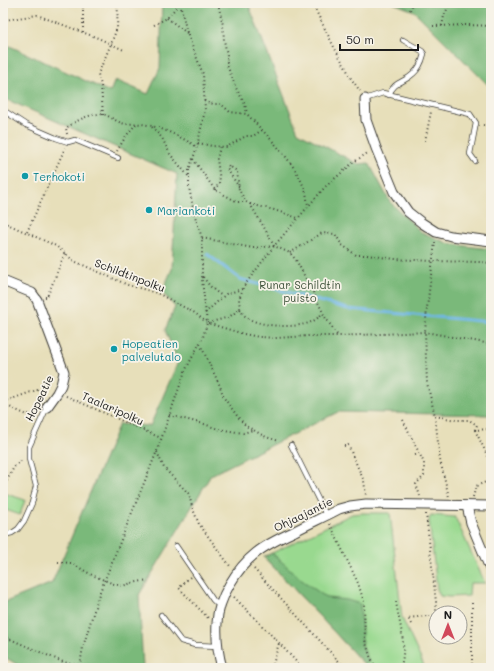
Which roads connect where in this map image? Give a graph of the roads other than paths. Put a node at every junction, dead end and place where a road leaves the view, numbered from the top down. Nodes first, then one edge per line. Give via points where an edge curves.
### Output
1 (403, 40) dead end
2 (389, 95) junction
3 (365, 99) joint
4 (3, 110) edge
5 (116, 157) road end
6 (475, 161) dead end
7 (491, 241) edge
8 (3, 281) edge
9 (47, 406) joint
10 (291, 445) dead end
11 (470, 503) junction
12 (491, 506) edge
13 (326, 515) junction
14 (3, 535) edge
15 (176, 546) dead end
16 (491, 571) edge
17 (221, 604) junction
18 (161, 615) dead end
19 (218, 646) junction
20 (222, 668) edge

1 - 2 lane via 422,51 422,62 413,74 391,89
2 - 3 lane via 382,94
2 - 6 lane via 470,114 476,123 470,154
3 - 7 street via 366,120 376,148 394,192 408,212 436,232
4 - 5 lane via 26,125 56,138 68,142 75,140
8 - 9 street, Hopeatie via 32,293 37,300 64,372 61,385
9 - 14 lane, Hopeatie via 29,447 29,459 36,486 32,503 18,529
10 - 13 lane
11 - 12 street, Ohjaajantie
11 - 13 street, Ohjaajantie via 366,504 339,509
11 - 16 street via 471,523
13 - 17 street, Ohjaajantie via 270,543 256,553 238,572
15 - 17 lane via 213,600
17 - 19 street, Ohjaajantie via 217,622
18 - 19 lane via 181,641 195,646
19 - 20 street, Ohjaajantie

